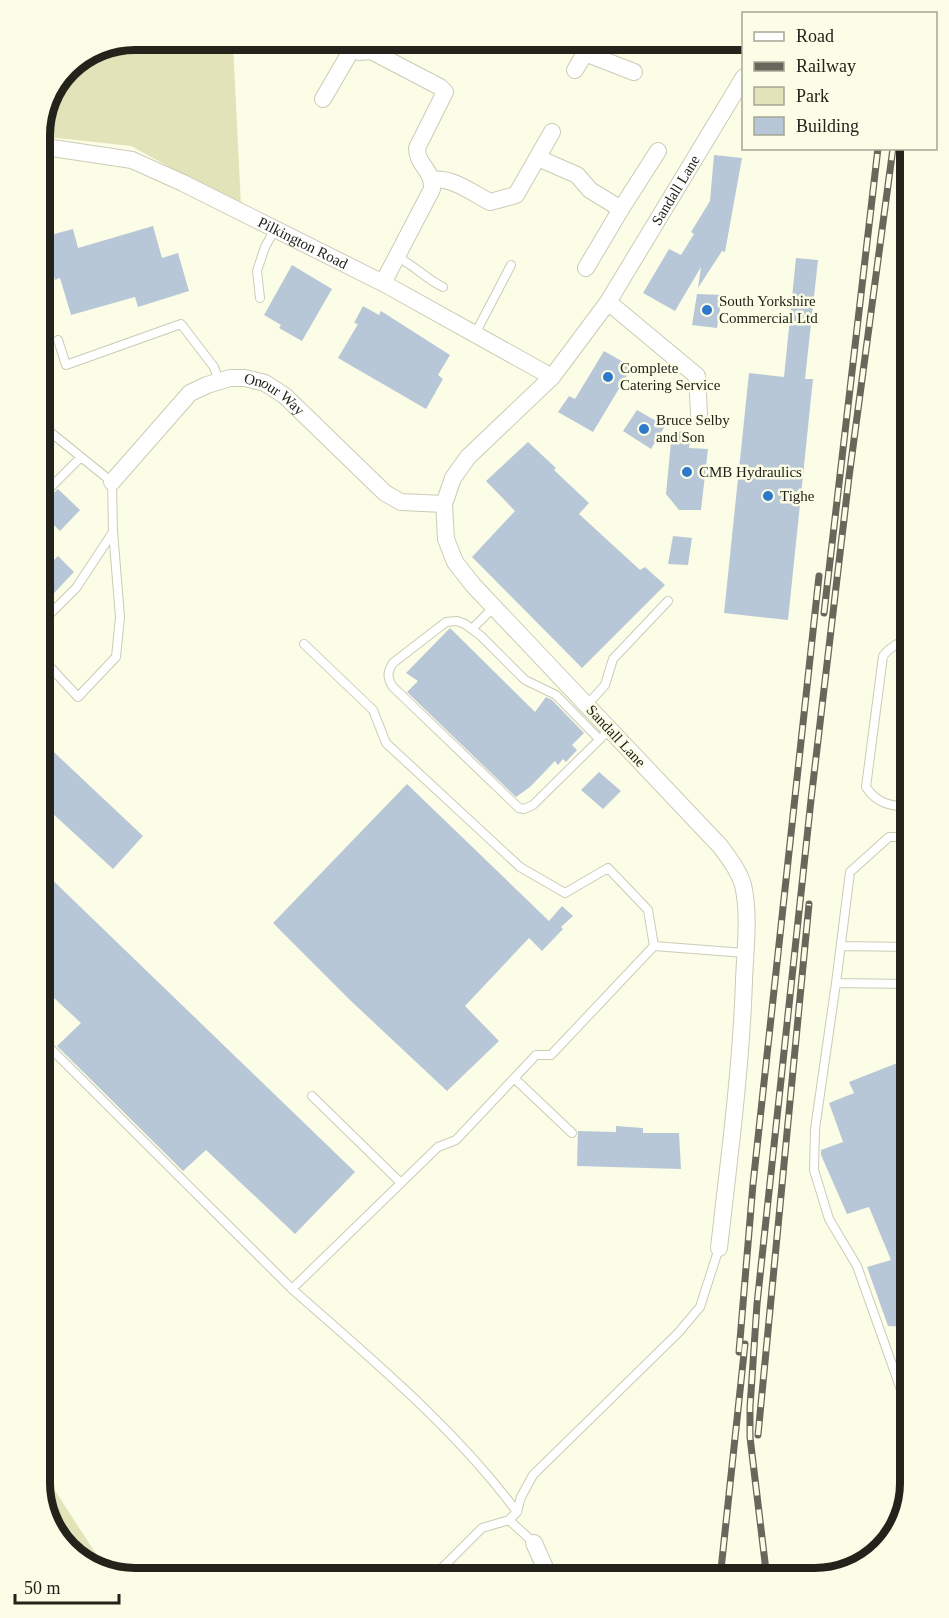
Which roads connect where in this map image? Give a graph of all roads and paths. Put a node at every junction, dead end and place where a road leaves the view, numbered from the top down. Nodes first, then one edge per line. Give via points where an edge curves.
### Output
1 (347, 49) edge
2 (356, 49) edge
3 (584, 50) edge
4 (593, 50) edge
5 (575, 70) dead end
6 (634, 72) dead end
7 (742, 80) edge
8 (323, 99) dead end
9 (552, 132) dead end
10 (50, 148) edge
11 (658, 151) dead end
12 (537, 158) junction
13 (432, 180) junction
14 (621, 209) junction
15 (275, 229) junction
16 (397, 257) junction
17 (512, 265) dead end
18 (586, 268) dead end
19 (383, 283) junction
20 (443, 287) dead end
21 (260, 298) dead end
22 (608, 302) junction
23 (476, 334) junction
24 (57, 340) dead end
25 (552, 377) junction
26 (219, 381) junction
27 (699, 414) dead end
28 (50, 432) edge
29 (81, 457) junction
30 (112, 482) junction
31 (50, 488) edge
32 (444, 504) junction
33 (113, 531) junction
34 (668, 601) dead end
35 (494, 607) junction
36 (50, 614) edge
37 (473, 628) junction
38 (900, 643) edge
39 (304, 644) dead end
40 (50, 666) edge
41 (587, 705) junction
42 (604, 734) junction
43 (900, 806) edge
44 (900, 837) edge
45 (654, 946) junction
46 (841, 946) junction
47 (900, 947) edge
48 (745, 953) junction
49 (836, 983) junction
50 (900, 984) edge
51 (49, 1047) edge
52 (514, 1078) junction
53 (312, 1096) dead end
54 (572, 1133) dead end
55 (401, 1183) junction
56 (719, 1248) joint
57 (292, 1289) junction
58 (900, 1387) edge
59 (517, 1512) junction
60 (509, 1520) junction
61 (534, 1544) joint
62 (442, 1568) edge
63 (545, 1568) edge

1 - 8 street
2 - 13 street via 371,51 445,92 417,148 417,157
3 - 5 street
4 - 6 street
7 - 22 street, Sandall Lane
9 - 12 street
10 - 15 street, Pilkington Road via 132,160
11 - 14 street
12 - 13 street via 519,192 495,202 447,181
12 - 14 street via 577,175 590,190
13 - 16 street via 432,189
14 - 18 street
15 - 19 street, Pilkington Road
15 - 21 lane via 257,271
16 - 19 street
16 - 20 lane
17 - 23 lane
19 - 23 street, Pilkington Road
22 - 25 street, Sandall Lane
22 - 27 street via 697,376
23 - 25 street, Pilkington Road
24 - 26 lane via 66,365 181,324
25 - 32 street, Sandall Lane via 468,457 453,478
26 - 30 street, Onour Way via 190,393
26 - 32 street, Onour Way via 245,378 265,383 285,396 385,493 401,502
28 - 29 lane
29 - 30 lane
29 - 31 lane
30 - 33 lane
32 - 35 street, Sandall Lane via 446,539 455,562
33 - 36 lane via 76,588
33 - 40 lane via 120,617 116,657 78,697
34 - 41 lane via 613,659 605,685
35 - 37 lane
35 - 41 street, Sandall Lane
37 - 42 lane via 525,680 556,694
37 - 42 lane via 457,621 446,622 393,663 388,677 393,687 514,804 524,809 533,805
38 - 43 lane via 884,656 866,787 878,801
39 - 45 lane via 373,710 386,743 520,867 565,894 608,868 648,910
41 - 42 street, Sandall Lane
42 - 48 street, Sandall Lane via 732,862 742,884
44 - 46 lane via 889,837 850,872
45 - 48 lane
45 - 52 lane via 551,1055 536,1055
46 - 47 lane
46 - 49 lane
48 - 56 street, Sandall Lane via 741,1052
49 - 50 lane
49 - 58 lane via 815,1129 814,1170 829,1219 860,1275
51 - 57 lane
52 - 54 lane
52 - 55 lane via 456,1140 438,1147
53 - 55 lane
55 - 57 lane
56 - 59 lane via 700,1307 533,1475
57 - 59 lane via 422,1405 490,1475
59 - 60 lane
60 - 61 lane
60 - 62 lane via 482,1528
61 - 63 street

